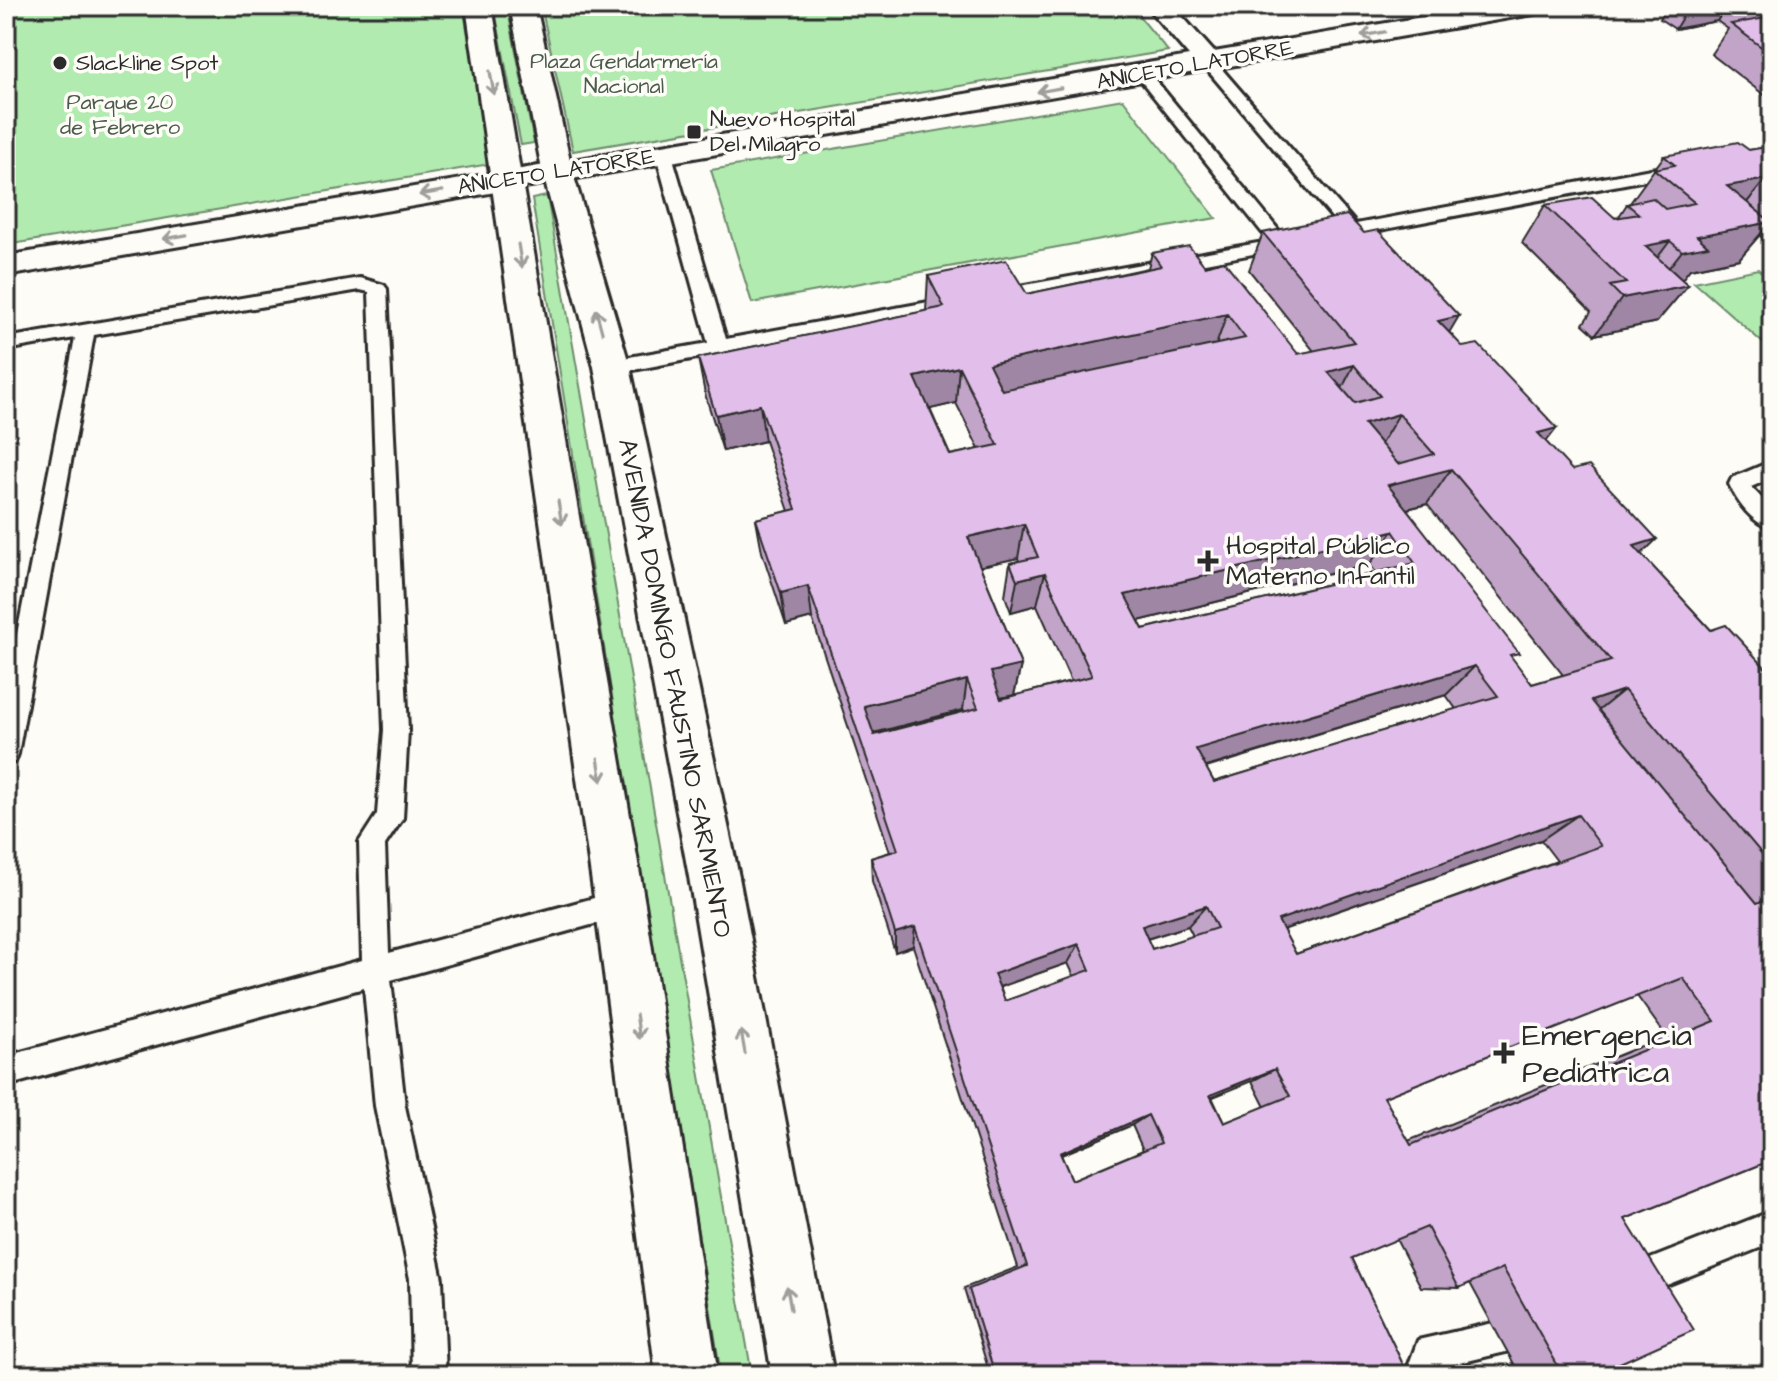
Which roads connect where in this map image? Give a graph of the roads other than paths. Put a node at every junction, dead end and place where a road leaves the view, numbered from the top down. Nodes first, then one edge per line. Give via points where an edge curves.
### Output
1 (479, 6) edge
2 (523, 6) edge
3 (1159, 6) edge
4 (1533, 6) edge
5 (1209, 63) junction
6 (1143, 74) junction
7 (664, 155) junction
8 (1694, 166) edge
9 (557, 170) junction
10 (508, 179) junction
11 (1352, 230) junction
12 (1280, 243) junction
13 (1377, 259) edge
14 (6, 266) edge
15 (86, 330) junction
16 (6, 344) edge
17 (719, 347) junction
18 (612, 367) junction
19 (1772, 469) edge
20 (1772, 521) edge
21 (6, 754) edge
22 (620, 904) junction
23 (376, 971) junction
24 (6, 1071) edge
25 (1772, 1227) edge
26 (1619, 1288) edge
27 (1502, 1338) dead end
28 (429, 1375) edge
29 (687, 1375) edge
30 (803, 1375) edge
31 (1422, 1375) edge

1 -> 10 main road
2 - 9 main road, AVENIDA DOMINGO FAUSTINO SARMIENTO
3 - 5 main road
4 -> 5 main road, ANICETO LATORRE
5 - 6 main road, ANICETO LATORRE
5 - 11 lane
6 -> 7 main road, ANICETO LATORRE
6 - 12 lane
7 - 9 main road, ANICETO LATORRE
7 - 17 lane
8 - 11 lane
9 - 10 main road, ANICETO LATORRE
18 -> 9 main road, AVENIDA DOMINGO FAUSTINO SARMIENTO
10 -> 14 main road, ANICETO LATORRE
10 -> 22 main road
11 - 12 lane
11 - 13 lane
12 - 17 lane
15 - 16 lane
15 - 21 lane
15 - 23 lane via 360,284 378,289 396,730 390,818 372,842
17 - 18 lane
30 -> 18 main road, AVENIDA DOMINGO FAUSTINO SARMIENTO via 714,877
19 - 20 lane via 1739,484 1745,497
22 - 23 lane
22 -> 29 main road
23 - 24 lane
23 - 28 lane via 390,1106 426,1279
25 - 26 lane
27 - 31 lane via 1430,1352

